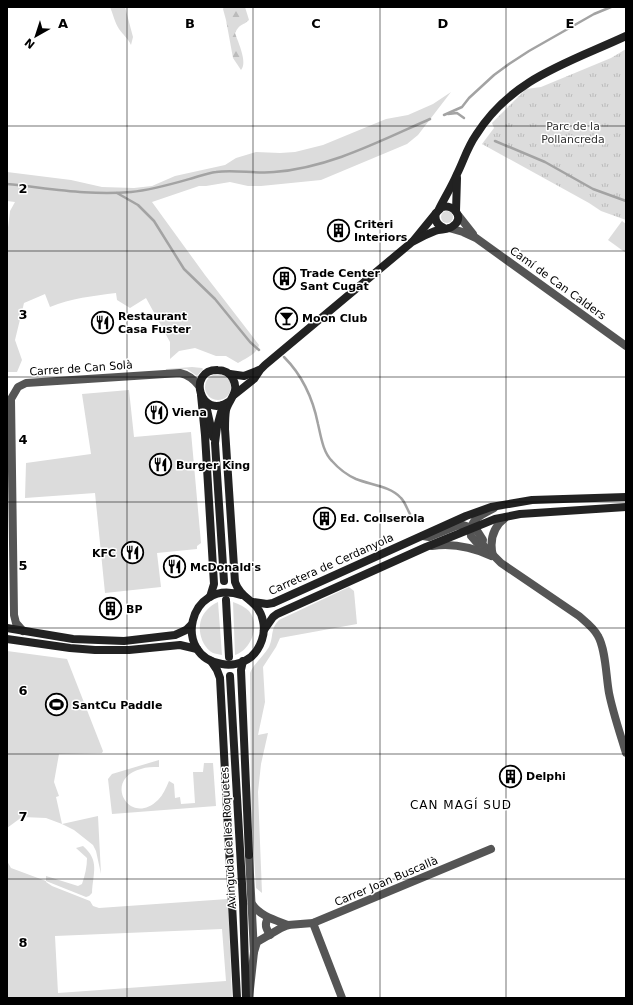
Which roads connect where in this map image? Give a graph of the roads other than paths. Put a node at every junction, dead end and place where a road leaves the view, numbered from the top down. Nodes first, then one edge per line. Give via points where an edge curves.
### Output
1 (626, 36) edge
2 (458, 172) junction
3 (438, 211) junction
4 (457, 213) junction
5 (446, 228) junction
6 (476, 238) junction
7 (412, 242) junction
8 (626, 346) edge
9 (262, 368) junction
10 (230, 374) junction
11 (199, 386) junction
12 (203, 398) junction
13 (229, 400) junction
14 (215, 443) junction
15 (626, 497) edge
16 (498, 506) junction
17 (626, 507) edge
18 (506, 517) junction
19 (471, 527) junction
20 (423, 536) junction
21 (426, 547) junction
22 (493, 557) junction
23 (224, 581) dead end
24 (241, 595) junction
25 (210, 597) junction
26 (226, 600) dead end
27 (253, 602) junction
28 (191, 625) junction
29 (7, 628) edge
30 (24, 631) junction
31 (264, 631) junction
32 (7, 639) edge
33 (197, 649) junction
34 (229, 657) dead end
35 (211, 661) junction
36 (243, 661) junction
37 (230, 676) dead end
38 (626, 752) edge
39 (492, 849) dead end
40 (249, 855) joint
41 (252, 904) junction
42 (268, 918) junction
43 (314, 923) junction
44 (288, 925) junction
45 (270, 934) junction
46 (254, 952) junction
47 (237, 998) edge
48 (246, 998) edge
49 (249, 998) edge
50 (342, 998) edge

1 - 2 main road via 546,72 515,91 491,114 476,134
2 - 3 main road
2 - 4 main road
3 - 4 main road via 446,206
3 - 5 main road via 437,223
3 - 7 main road
4 - 5 main road via 456,224
4 - 6 street, Camí de Can Calders
5 - 6 street, Camí de Can Calders
5 - 7 main road
6 - 8 street, Camí de Can Calders
7 - 9 main road
9 - 10 main road via 244,376
9 - 13 main road via 254,379
10 - 11 main road via 222,370 210,371 203,377
10 - 13 main road via 235,385
11 - 12 main road
11 - 30 street, Carrer de Can Solà via 195,380 180,373 26,383 18,387 11,399 14,614 16,623
12 - 13 main road via 213,405
12 - 14 main road
12 - 25 main road via 214,584
13 - 14 main road via 216,428
13 - 24 main road via 226,410 225,445 235,582
14 - 23 main road
15 - 16 main road, Carretera de Cerdanyola via 532,500
16 - 19 street via 476,518
16 - 20 main road, Carretera de Cerdanyola via 466,516
17 - 18 main road
18 - 19 main road
18 - 22 street via 493,532
19 - 20 street via 456,526 429,537
19 - 21 main road
19 - 22 street via 476,529 483,540 482,544
20 - 27 main road, Carretera de Cerdanyola via 273,603
21 - 22 street via 452,545 471,548
21 - 31 main road via 277,614
22 - 38 street via 579,616 598,635 611,701
24 - 25 main road via 228,592
24 - 27 main road
25 - 28 main road via 196,611
26 - 34 main road
27 - 31 main road via 261,614
28 - 30 main road via 175,636 124,641 73,639
28 - 33 main road
29 - 30 main road
31 - 36 main road via 256,650
32 - 33 main road via 95,650 180,646
33 - 35 main road
35 - 36 main road via 226,665
35 - 47 main road via 220,678
36 - 40 main road via 241,674
37 - 48 main road, Avinguda de les Roquetes
39 - 43 street, Carrer Joan Buscallà
40 - 41 street
41 - 42 street, Carrer Joan Buscallà
41 - 46 street
42 - 44 street, Carrer Joan Buscallà
42 - 45 street via 265,923
43 - 44 street, Carrer Joan Buscallà
43 - 50 street
44 - 45 street, Carrer Joan Buscallà
45 - 46 street, Carrer Joan Buscallà via 257,942
46 - 49 street

